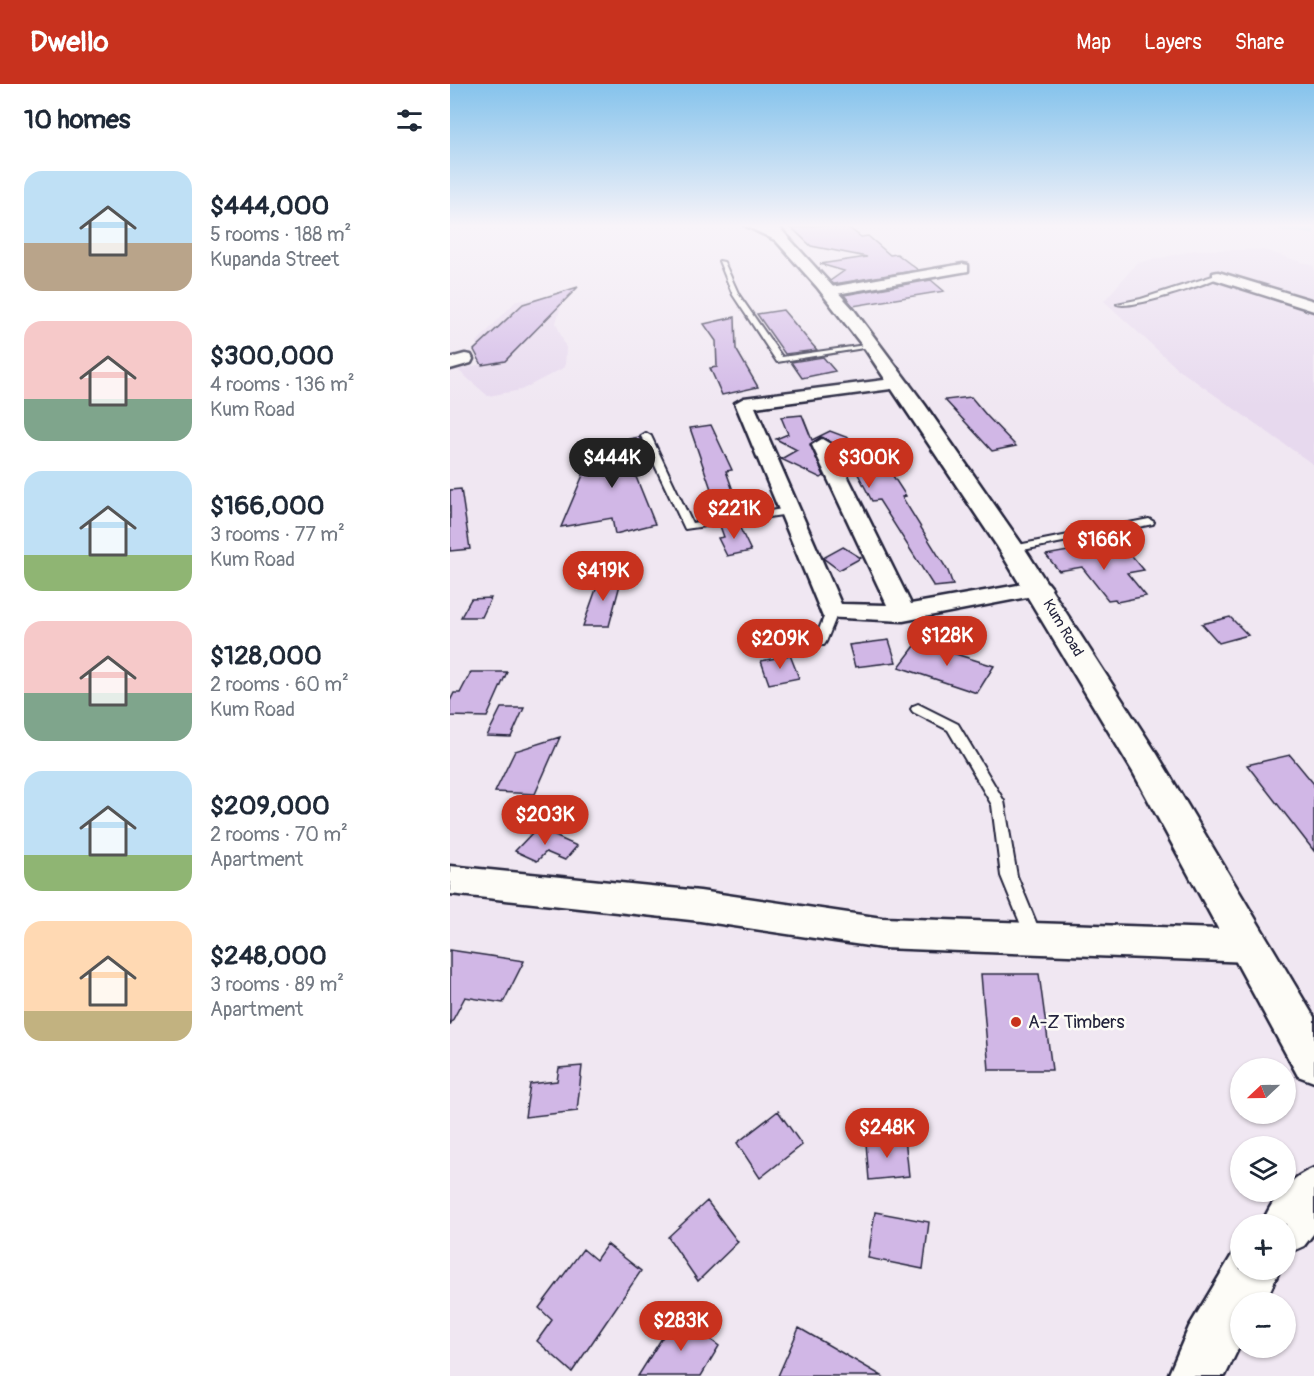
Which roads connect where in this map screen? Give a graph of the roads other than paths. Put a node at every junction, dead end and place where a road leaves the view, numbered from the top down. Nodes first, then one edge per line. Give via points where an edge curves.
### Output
1 (732, 285) edge
2 (826, 285) edge
3 (864, 285) edge
4 (1190, 285) edge
5 (1248, 285) edge
6 (831, 291) junction
7 (1121, 304) dead end
8 (1314, 306) edge
9 (872, 346) junction
10 (900, 383) junction
11 (646, 436) dead end
12 (822, 445) dead end
13 (789, 511) junction
14 (1149, 522) dead end
15 (1013, 549) junction
16 (1040, 588) junction
17 (832, 612) junction
18 (903, 614) junction
19 (820, 642) dead end
20 (918, 709) dead end
21 (450, 880) edge
22 (1034, 937) junction
23 (1251, 946) junction
24 (1314, 1060) edge
25 (1314, 1193) edge
26 (1296, 1216) edge
27 (1248, 1280) edge
28 (1196, 1376) edge

1 - 9 lane via 780,360
2 - 6 street, Kum Road
3 - 6 street
4 - 7 lane
5 - 8 street
6 - 9 street, Kum Road
9 - 10 street, Kum Road
10 - 13 street via 744,403
10 - 15 street, Kum Road
11 - 13 lane via 689,527
12 - 18 street
13 - 17 street
14 - 15 lane
15 - 16 street, Kum Road
16 - 18 street
16 - 23 street, Kum Road
17 - 18 street
17 - 19 lane
20 - 22 lane via 953,727 999,805 1009,876
21 - 22 street via 700,906 882,933
22 - 23 street
23 - 24 street, Kum Road
25 - 26 street
27 - 28 street

